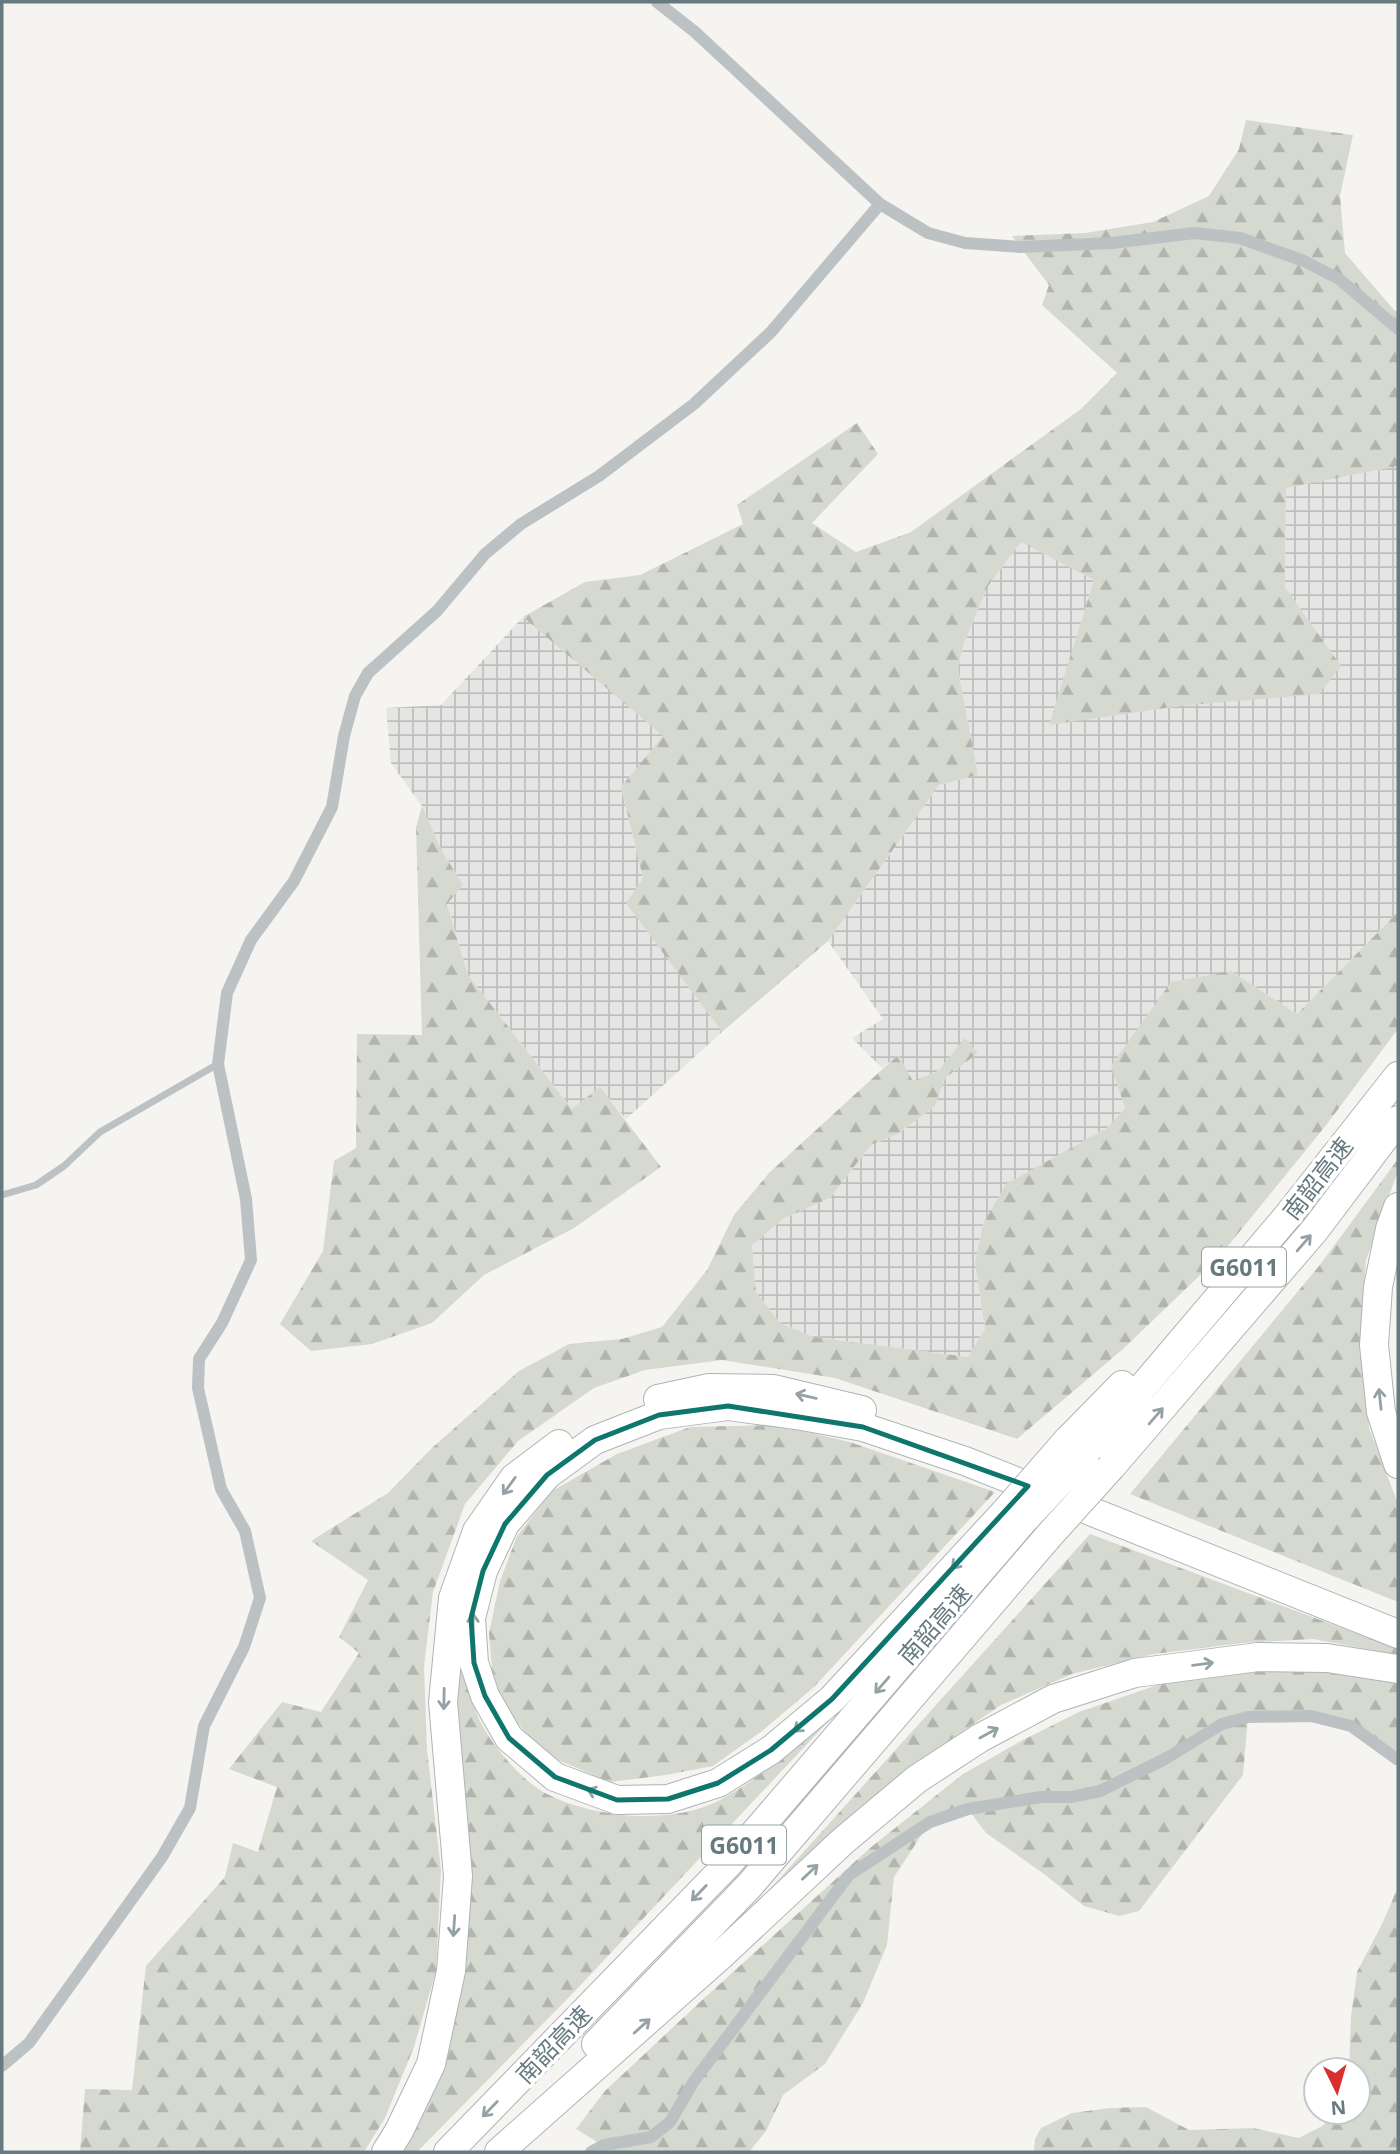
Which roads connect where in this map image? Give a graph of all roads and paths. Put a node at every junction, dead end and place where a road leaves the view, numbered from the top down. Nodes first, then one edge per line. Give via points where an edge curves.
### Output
1 (657, 2) edge
2 (880, 204) junction
3 (1398, 329) edge
4 (218, 1064) junction
5 (1398, 1076) edge
6 (1398, 1120) edge
7 (2, 1195) edge
8 (1398, 1207) edge
9 (1398, 1464) edge
10 (1014, 1516) junction
11 (1398, 1614) edge
12 (1398, 1634) edge
13 (1398, 1669) edge
14 (1398, 1760) edge
15 (2, 2066) edge
16 (386, 2152) edge
17 (448, 2152) edge
18 (492, 2152) edge
19 (499, 2152) edge
20 (591, 2152) edge

1 - 2 street
2 - 3 street via 928,233 965,243 1046,246 1194,233 1240,238 1339,279
2 - 4 street via 771,332 694,404 599,476 521,524 485,554 436,611 368,673 355,696 344,736 332,807 294,881 251,940 227,992
4 - 7 street via 100,1132 36,1185
4 - 15 street via 246,1199 251,1260 222,1323 199,1359 198,1388 221,1489 245,1531 261,1598 244,1647 204,1726 190,1808 162,1857 29,2043
5 - 10 highway, 南韶高速 / G6011, bridge via 1286,1218
18 -> 6 highway, 南韶高速 / G6011, bridge via 749,1886 1314,1231
9 -> 8 highway via 1381,1412 1374,1345 1378,1287
10 -> 12 highway via 832,1699 771,1750 719,1783 668,1799 617,1800 555,1777 509,1738 485,1696 474,1663 471,1618 483,1571 505,1524 547,1475 595,1440 659,1415 728,1406 863,1427 965,1461
10 -> 17 highway, 南韶高速 / G6011 via 728,1864
11 -> 16 highway via 913,1425 774,1388 709,1388 637,1404 569,1436 514,1478 477,1531 453,1598 443,1702 458,1876 451,1971 430,2064
19 -> 13 highway via 843,1841 917,1779 980,1738 1053,1699 1135,1673 1258,1657 1327,1658
14 - 20 street via 1351,1726 1311,1716 1248,1717 1222,1724 1100,1791 968,1809 930,1822 849,1875 694,2081 670,2122 651,2137 604,2145

